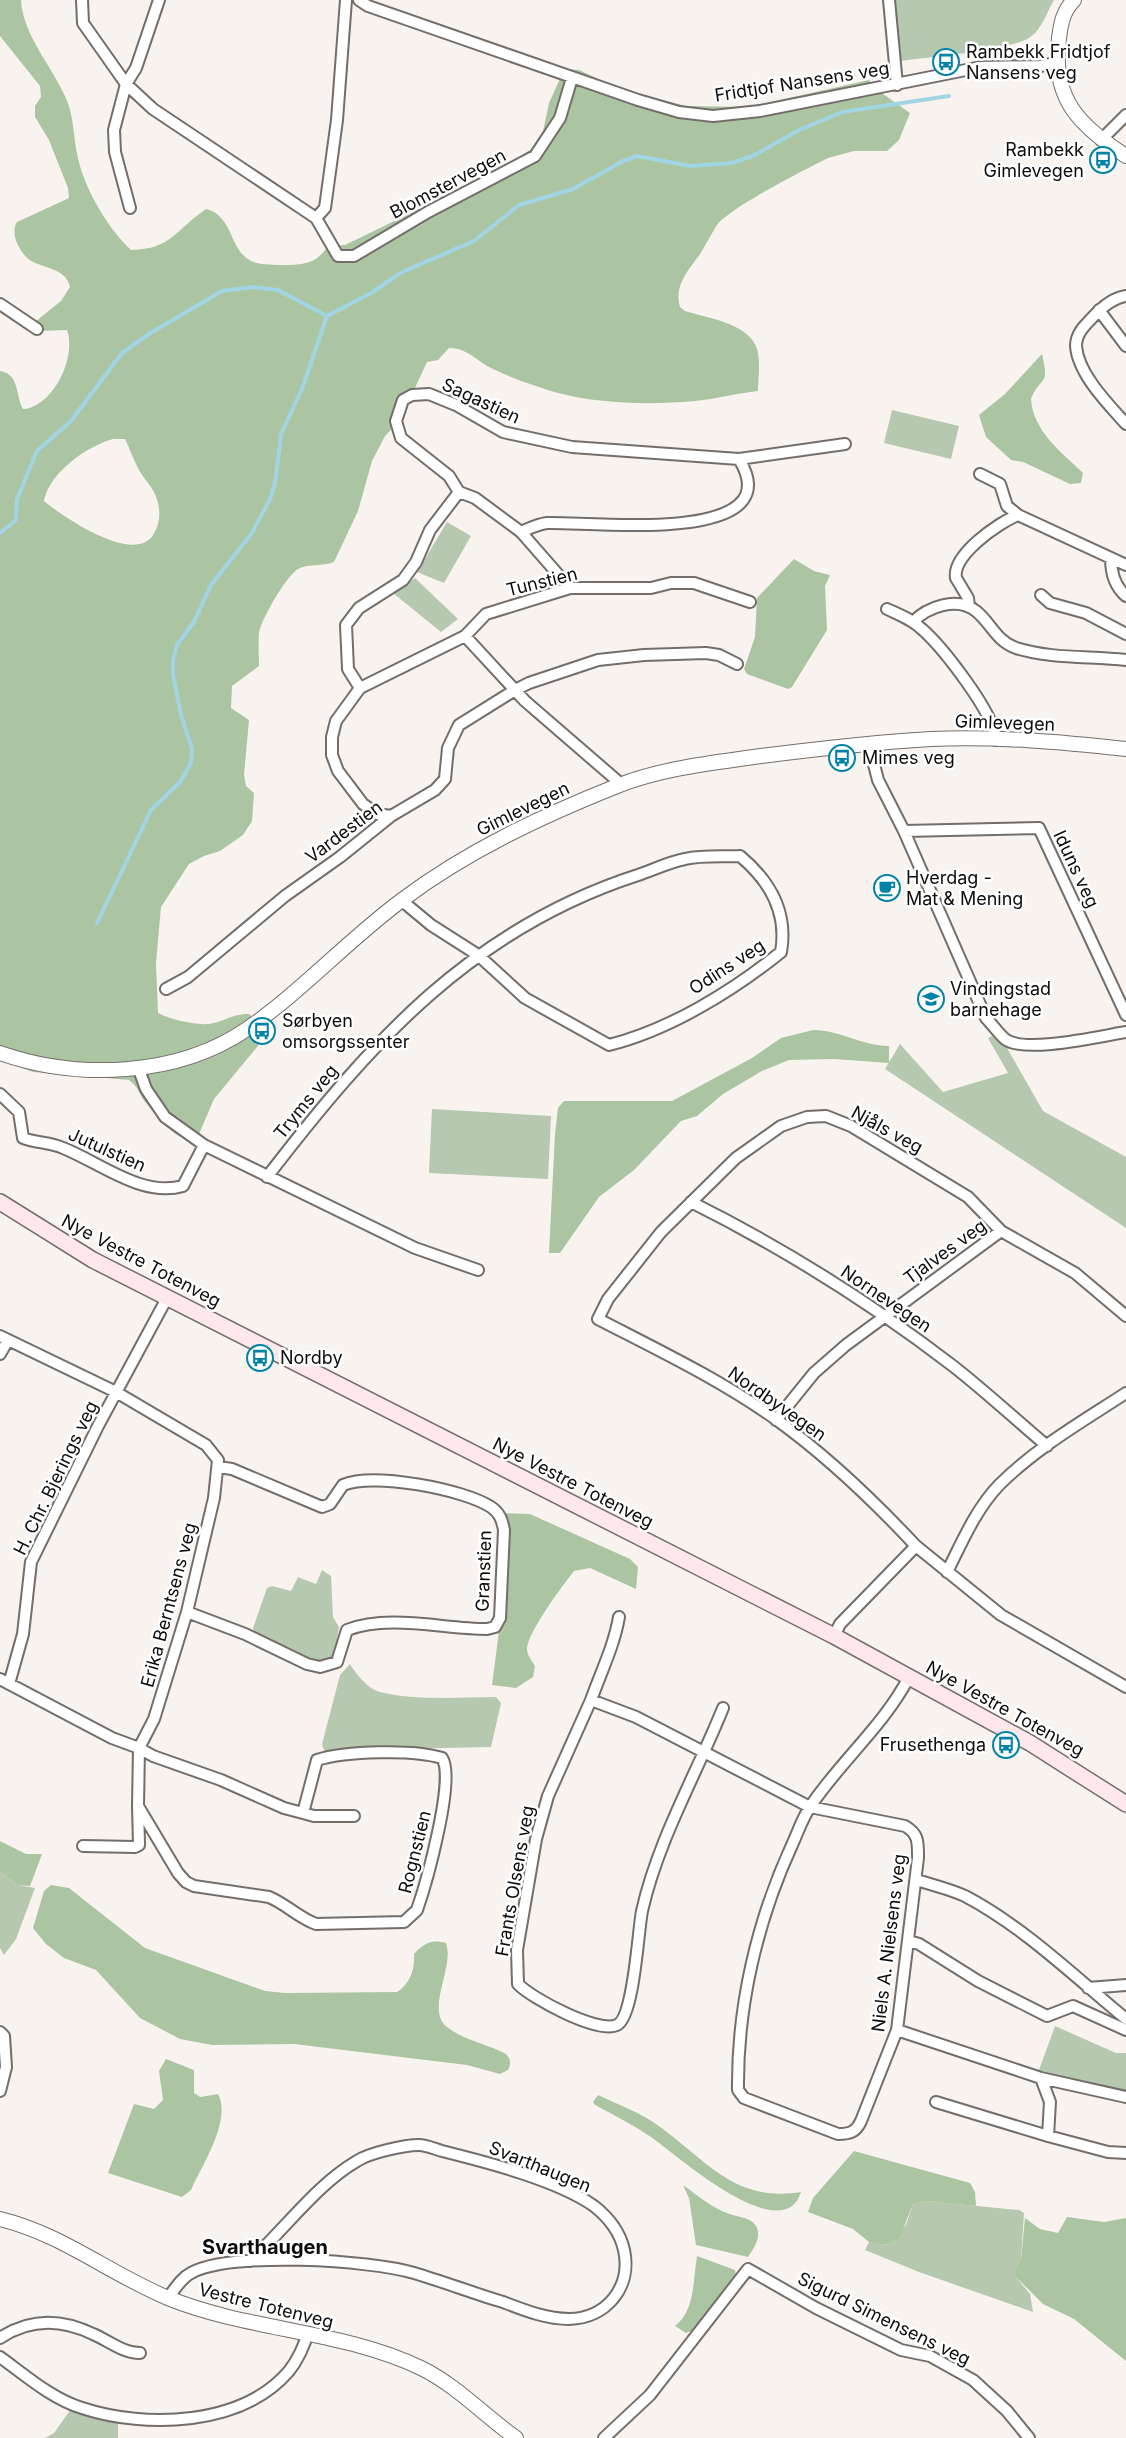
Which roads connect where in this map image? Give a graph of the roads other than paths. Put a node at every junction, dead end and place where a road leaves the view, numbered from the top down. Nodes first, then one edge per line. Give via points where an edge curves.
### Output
1 (82, 0) edge
2 (159, 0) edge
3 (346, 0) edge
4 (359, 0) edge
5 (889, 0) edge
6 (1074, 0) edge
7 (1056, 63) junction
8 (572, 78) junction
9 (126, 84) junction
10 (897, 85) junction
11 (1126, 115) edge
12 (1101, 140) junction
13 (1126, 156) edge
14 (130, 208) dead end
15 (316, 218) junction
16 (1126, 296) edge
17 (0, 304) edge
18 (1099, 310) junction
19 (37, 329) dead end
20 (1126, 346) edge
21 (1126, 424) edge
22 (845, 444) dead end
23 (740, 459) junction
24 (980, 474) dead end
25 (459, 492) junction
26 (1018, 515) junction
27 (521, 532) junction
28 (1111, 558) junction
29 (1126, 565) edge
30 (570, 588) junction
31 (1041, 596) dead end
32 (1126, 596) edge
33 (750, 602) dead end
34 (969, 607) junction
35 (887, 609) dead end
36 (913, 622) junction
37 (1126, 634) edge
38 (465, 636) junction
39 (1126, 660) edge
40 (737, 664) dead end
41 (360, 688) junction
42 (515, 690) junction
43 (996, 740) junction
44 (869, 745) junction
45 (1126, 749) edge
46 (621, 784) junction
47 (391, 816) junction
48 (904, 831) junction
49 (401, 900) junction
50 (478, 955) junction
51 (166, 989) dead end
52 (1126, 1015) edge
53 (1126, 1032) edge
54 (0, 1053) edge
55 (138, 1067) junction
56 (0, 1094) edge
57 (204, 1145) junction
58 (267, 1177) junction
59 (0, 1202) edge
60 (690, 1202) junction
61 (1001, 1231) junction
62 (478, 1270) dead end
63 (167, 1298) junction
64 (885, 1316) junction
65 (1126, 1316) edge
66 (598, 1319) joint
67 (4, 1338) edge
68 (0, 1354) edge
69 (116, 1392) junction
70 (1126, 1393) edge
71 (776, 1420) junction
72 (1047, 1446) junction
73 (218, 1467) junction
74 (916, 1546) junction
75 (947, 1572) junction
76 (188, 1612) junction
77 (619, 1617) dead end
78 (834, 1636) junction
79 (909, 1677) junction
80 (4, 1682) edge
81 (1126, 1687) edge
82 (591, 1700) junction
83 (723, 1708) dead end
84 (139, 1748) junction
85 (705, 1752) junction
86 (1126, 1804) edge
87 (138, 1806) junction
88 (810, 1807) junction
89 (303, 1813) junction
90 (354, 1816) dead end
91 (83, 1846) dead end
92 (917, 1880) junction
93 (909, 1941) junction
94 (1126, 1985) edge
95 (1088, 1988) junction
96 (1126, 2019) edge
97 (897, 2030) junction
98 (1126, 2030) edge
99 (0, 2032) edge
100 (1041, 2078) junction
101 (0, 2091) edge
102 (1126, 2097) edge
103 (936, 2102) dead end
104 (1048, 2136) junction
105 (1126, 2153) edge
106 (0, 2219) edge
107 (250, 2261) junction
108 (168, 2298) junction
109 (308, 2334) junction
110 (0, 2338) edge
111 (140, 2353) dead end
112 (0, 2357) edge
113 (516, 2438) edge
114 (604, 2438) edge
115 (1029, 2438) edge

1 - 9 street via 83,23
2 - 9 street via 136,68
3 - 15 street via 337,120 325,208
4 - 8 street, Fridtjof Nansens veg via 399,18
5 - 10 street
6 - 7 street via 1065,9
7 - 10 street, Fridtjof Nansens veg via 981,67
7 - 12 street via 1071,108 1088,131
8 - 10 street, Fridtjof Nansens veg via 679,111 713,116
8 - 15 street, Blomstervegen via 561,118 534,156 354,256 338,256
9 - 14 street via 114,130 115,152
9 - 15 street via 153,109
11 - 12 street
12 - 13 street
16 - 18 street
17 - 19 street
18 - 20 street
18 - 21 street via 1080,331 1076,345 1082,366
22 - 23 street, Sagastien
23 - 25 street, Sagastien via 551,444 503,432 429,394 411,395 403,400 396,421 401,438 449,476
23 - 27 street via 749,486 742,505 726,515 688,523 548,523
24 - 26 street via 1000,484 1007,506
25 - 27 street, Sagastien via 476,498
25 - 41 street via 430,530 403,580 359,608 346,625 348,669
26 - 28 street
26 - 34 street via 986,535 958,563 956,578
27 - 30 street, Sagastien
28 - 29 street
28 - 32 street via 1116,583
30 - 33 street, Tunstien via 651,588 694,583
30 - 38 street, Tunstien via 486,615
31 - 37 street
34 - 36 street via 934,606
34 - 39 street via 1000,640 1017,648
35 - 36 street
36 - 43 street via 935,642 979,699 990,717
38 - 41 street, Tunstien
38 - 42 street
40 - 42 street via 706,653 609,659
41 - 47 street, Tunstien via 336,721 332,755 338,771 363,804 377,814
42 - 46 street
42 - 47 street, Vardestien via 459,725 448,748 445,779 435,790
43 - 44 street, Gimlevegen via 932,739
43 - 45 street, Gimlevegen
44 - 46 street, Gimlevegen via 682,768
44 - 48 street via 878,780
46 - 49 street, Gimlevegen via 494,842
47 - 51 street, Vardestien via 285,896 188,977
48 - 52 street, Iduns veg via 1039,828
48 - 53 street via 986,1018 1006,1040 1046,1043
49 - 50 street, Odins veg
49 - 55 street, Gimlevegen via 245,1031 200,1053
50 - 50 street, Odins veg via 525,998 609,1045 676,1020 759,970 781,952 784,936 781,913 767,885 740,856 686,859 601,887 550,911
50 - 58 street, Tryms veg via 429,992 369,1053
54 - 55 street, Gimlevegen via 61,1068
55 - 57 street via 146,1089 165,1117
56 - 57 street, Jutulstien via 19,1112 22,1137 60,1147 144,1185 175,1189 183,1186
57 - 58 street
58 - 62 street via 415,1248
59 - 63 main road, Nye Vestre Totenveg via 93,1260
60 - 61 street, Njåls veg via 736,1158 781,1126 807,1117 826,1116 851,1126 968,1197
60 - 64 street, Nornevegen via 773,1245
60 - 66 street, Njåls veg via 608,1299
61 - 64 street, Tjalves veg
61 - 65 street, Njåls veg via 1076,1273
63 - 69 street, H. Chr. Bjerings veg
63 - 78 main road, Nye Vestre Totenveg
64 - 71 street, Tjalves veg via 814,1373
64 - 72 street, Nornevegen via 954,1367
66 - 71 street, Nordbyvegen via 695,1369
67 - 68 street
67 - 69 street
69 - 73 street via 206,1445 214,1452
69 - 80 street, H. Chr. Bjerings veg via 31,1562 23,1634
70 - 72 street
71 - 74 street, Nordbyvegen via 855,1484
72 - 75 street via 999,1485 975,1517
73 - 76 street, Erika Berntsens veg
73 - 76 street, Granstien via 232,1469 322,1507 330,1504 343,1485 364,1481 423,1485 491,1507 500,1516 504,1530 500,1618 495,1627 487,1629 407,1623 356,1626 347,1630 338,1662 320,1667
74 - 75 street, Nordbyvegen
74 - 78 street via 840,1624
75 - 81 street, Nordbyvegen via 1001,1615
76 - 84 street, Erika Berntsens veg via 154,1719
77 - 82 street via 615,1641
78 - 79 main road, Nye Vestre Totenveg
79 - 86 main road, Nye Vestre Totenveg via 1030,1743
79 - 88 street, Niels A. Nielsens veg via 888,1712
80 - 84 street
82 - 85 street via 636,1717
82 - 85 street, Frants Olsens veg via 548,1796 536,1839 517,1950 518,1984 525,1992 575,2017 607,2026 617,2025 625,2015 642,1911 660,1850
83 - 85 street, Frants Olsens veg
84 - 87 street
84 - 89 street
85 - 88 street
87 - 89 street, Rognstien via 186,1882 269,1897 316,1924 404,1922 417,1910 422,1896 447,1790 447,1764 442,1758 420,1754 332,1755 316,1760
87 - 91 street via 139,1845
88 - 92 street, Niels A. Nielsens veg via 914,1831 918,1839
88 - 97 street, Niels A. Nielsens veg via 778,1875 757,1945 741,2031 738,2090 749,2101 764,2107 838,2134 849,2134 857,2130
89 - 90 street
92 - 93 street, Niels A. Nielsens veg
92 - 95 street via 979,1905 1026,1937
93 - 97 street, Niels A. Nielsens veg
93 - 98 street via 1047,2016 1073,2006
94 - 95 street
95 - 96 street
97 - 100 street
99 - 101 street via 4,2036 6,2067
100 - 102 street
100 - 104 street via 1050,2102
103 - 104 street
104 - 105 street
106 - 108 street, Vestre Totenveg via 40,2231
107 - 107 street, Svarthaugen via 341,2260 410,2272 535,2313 568,2319 591,2316 608,2305 621,2286 626,2267 623,2245 612,2224 587,2202 468,2156 420,2145 358,2159
107 - 108 street, Svarthaugen via 192,2272
108 - 109 street, Vestre Totenveg via 210,2312
109 - 112 street via 294,2364 270,2388 225,2410 183,2417 131,2418 80,2408
109 - 113 street, Vestre Totenveg via 380,2352 423,2369
110 - 111 street via 49,2321
114 - 115 street, Sigurd Simensens veg via 644,2402 748,2269 901,2350 930,2356 973,2380

